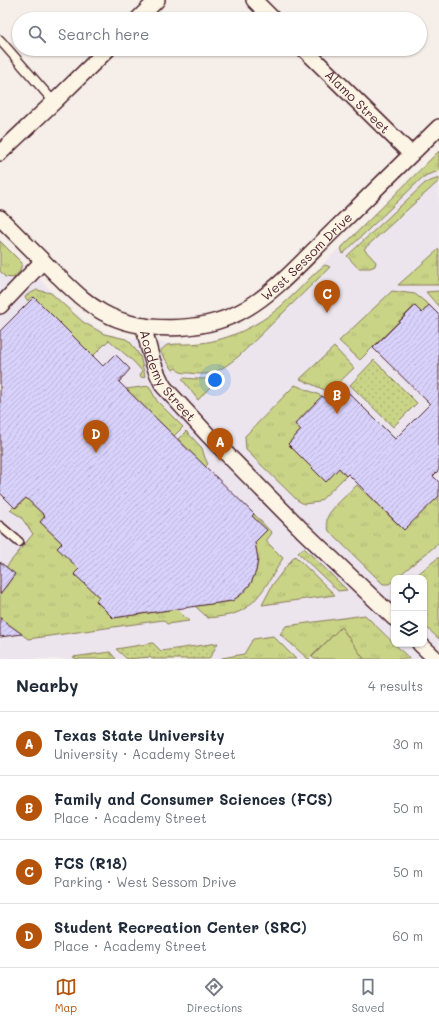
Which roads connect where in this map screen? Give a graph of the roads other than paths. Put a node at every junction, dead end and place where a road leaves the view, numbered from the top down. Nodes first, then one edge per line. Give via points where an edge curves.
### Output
1 (157, 0) edge
2 (254, 0) edge
3 (145, 12) edge
4 (266, 12) edge
5 (0, 40) edge
6 (12, 54) edge
7 (14, 56) edge
8 (101, 56) edge
9 (311, 56) edge
10 (54, 102) junction
11 (439, 127) edge
12 (0, 153) edge
13 (411, 154) junction
14 (0, 218) edge
15 (43, 261) junction
16 (0, 306) edge
17 (144, 326) junction
18 (0, 526) edge
19 (19, 542) dead end
20 (391, 615) edge
21 (423, 647) edge
22 (436, 659) edge

1 - 3 street
2 - 4 street
5 - 6 lane
7 - 10 lane
8 - 10 street
9 - 13 street, Alamo Street
10 - 12 street
11 - 13 street, West Sessom Drive
13 - 17 street, West Sessom Drive via 295,269 267,294 241,312 199,326
14 - 15 street, Academy Street
15 - 16 street
15 - 17 street, Academy Street via 90,304 117,319
17 - 20 street, Academy Street via 151,357 164,387 297,525
18 - 19 lane
21 - 22 street

